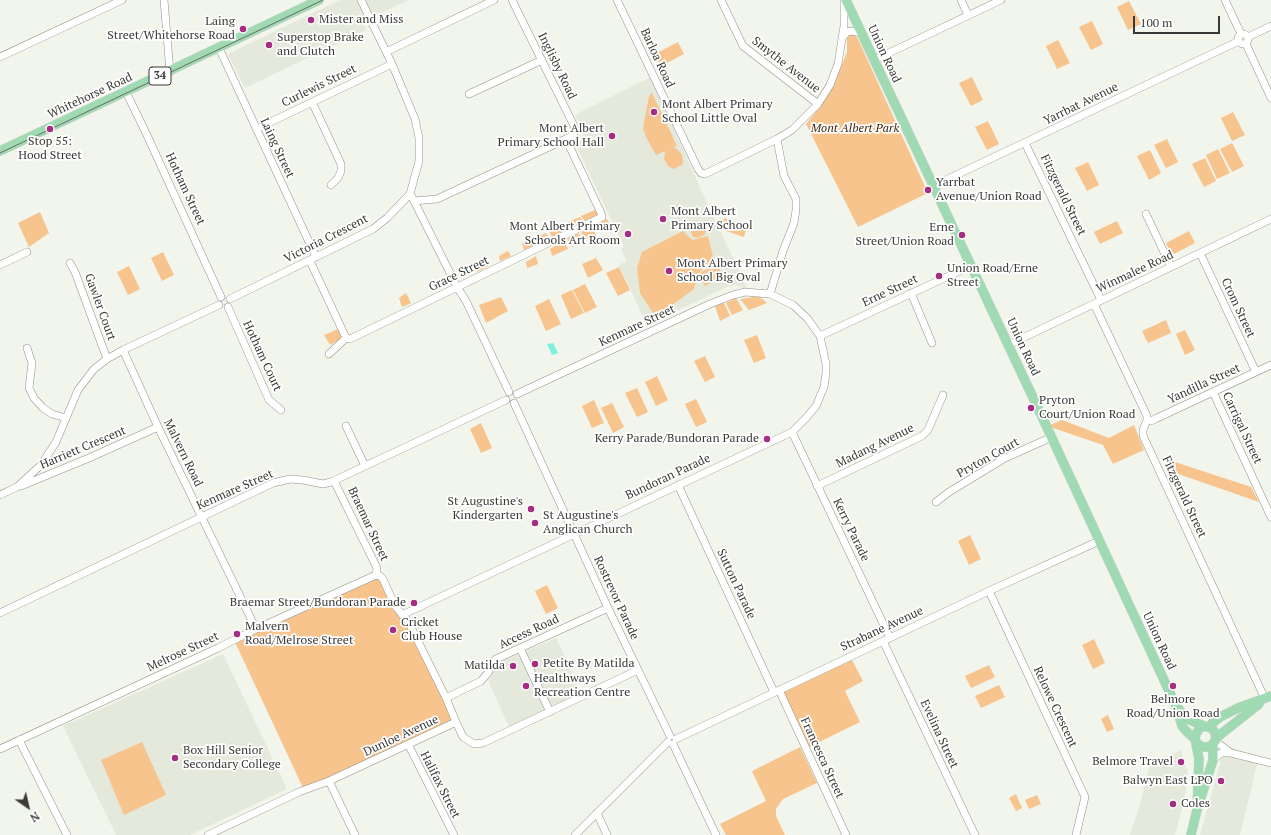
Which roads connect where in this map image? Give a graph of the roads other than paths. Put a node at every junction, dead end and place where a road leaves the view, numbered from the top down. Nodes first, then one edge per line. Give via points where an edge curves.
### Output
1 (122, 0) edge
2 (164, 0) edge
3 (319, 0) edge
4 (361, 0) edge
5 (494, 0) edge
6 (512, 0) edge
7 (617, 0) edge
8 (721, 0) edge
9 (845, 0) edge
10 (961, 0) edge
11 (1001, 0) edge
12 (1225, 0) edge
13 (968, 15) junction
14 (1271, 26) edge
15 (862, 34) junction
16 (843, 37) junction
17 (1243, 39) junction
18 (219, 48) junction
19 (386, 52) junction
20 (0, 57) edge
21 (542, 60) junction
22 (874, 60) junction
23 (392, 64) junction
24 (170, 72) junction
25 (126, 92) junction
26 (469, 94) dead end
27 (1271, 98) edge
28 (312, 102) junction
29 (818, 104) junction
30 (256, 129) junction
31 (777, 138) junction
32 (566, 140) junction
33 (1026, 143) junction
34 (1, 148) edge
35 (331, 186) dead end
36 (933, 186) junction
37 (410, 194) junction
38 (414, 201) junction
39 (1146, 214) dead end
40 (1271, 219) edge
41 (27, 252) dead end
42 (1200, 253) junction
43 (313, 259) junction
44 (70, 264) dead end
45 (0, 266) edge
46 (970, 266) junction
47 (1171, 267) junction
48 (456, 287) junction
49 (911, 293) junction
50 (770, 294) junction
51 (221, 297) junction
52 (230, 299) junction
53 (1101, 300) junction
54 (1094, 304) junction
55 (219, 305) junction
56 (228, 307) junction
57 (820, 336) junction
58 (346, 338) junction
59 (932, 343) dead end
60 (1008, 345) junction
61 (27, 348) dead end
62 (122, 350) junction
63 (330, 354) dead end
64 (107, 359) junction
65 (1271, 365) edge
66 (1256, 372) junction
67 (509, 392) junction
68 (1213, 392) junction
69 (516, 394) junction
70 (943, 395) dead end
71 (506, 400) junction
72 (514, 403) junction
73 (281, 410) dead end
74 (66, 418) junction
75 (1147, 420) junction
76 (346, 426) dead end
77 (158, 427) junction
78 (792, 432) junction
79 (1052, 437) junction
80 (365, 466) junction
81 (334, 481) junction
82 (678, 485) junction
83 (817, 486) junction
84 (17, 487) junction
85 (0, 495) edge
86 (936, 502) dead end
87 (202, 517) junction
88 (1271, 517) edge
89 (575, 534) junction
90 (1099, 541) junction
91 (376, 575) junction
92 (989, 591) junction
93 (608, 608) junction
94 (0, 613) edge
95 (402, 615) junction
96 (256, 629) junction
97 (886, 640) junction
98 (520, 648) junction
99 (638, 670) junction
100 (777, 691) junction
101 (1268, 697) edge
102 (446, 698) junction
103 (1176, 706) junction
104 (550, 712) junction
105 (456, 722) junction
106 (1206, 726) junction
107 (20, 740) junction
108 (672, 740) junction
109 (1196, 741) junction
110 (1215, 741) junction
111 (408, 744) junction
112 (0, 749) edge
113 (1231, 753) junction
114 (1213, 760) junction
115 (1271, 763) edge
116 (329, 781) junction
117 (1197, 810) junction
118 (597, 813) junction
119 (67, 835) edge
120 (208, 835) edge
121 (355, 835) edge
122 (454, 835) edge
123 (575, 835) edge
124 (608, 835) edge
125 (716, 835) edge
126 (846, 835) edge
127 (975, 835) edge
128 (1076, 835) edge
129 (1191, 835) edge

1 - 20 street
2 - 24 street
3 - 18 main road, Whitehorse Road / 34
4 - 19 street, Victoria Crescent
5 - 19 street
6 - 21 street, Inglisby Road
7 - 31 street, Barloa Road via 701,173 705,174
8 - 29 street, Smythe Avenue via 743,46
9 - 15 main road, Union Road
9 - 16 street
10 - 13 street
11 - 13 street
12 - 17 street
13 - 22 street
14 - 17 street, Yarrbat Avenue
15 - 16 street via 851,31
15 - 22 main road, Union Road
16 - 29 street via 838,64 830,85
17 - 27 street
17 - 33 street, Yarrbat Avenue
18 - 24 main road, Whitehorse Road / 34
18 - 30 street, Laing Street
19 - 23 street, Victoria Crescent
21 - 26 street
21 - 32 street, Inglisby Road via 575,128 575,132
22 - 36 main road, Union Road
23 - 28 street, Curlewis Street
23 - 37 street, Victoria Crescent via 419,138 419,161
24 - 25 main road, Whitehorse Road / 34
25 - 34 main road, Whitehorse Road / 34
25 - 51 street, Hotham Street
28 - 30 street, Curlewis Street
28 - 35 street via 341,164 338,178
29 - 31 street via 792,130
30 - 43 street, Laing Street
31 - 50 street via 784,176 796,199 796,210
32 - 38 street via 437,199
32 - 48 street, Grace Street via 602,216
33 - 36 street, Yarrbat Avenue
33 - 53 street, Fitzgerald Street
36 - 46 main road, Union Road
37 - 38 street
37 - 43 street, Victoria Crescent via 373,229
38 - 48 street
39 - 47 street
40 - 42 street, Winmalee Road
41 - 45 street
42 - 47 street, Winmalee Road
42 - 66 street, Crom Street
43 - 52 street, Victoria Crescent
43 - 58 street, Laing Street
44 - 64 street, Gawler Court via 76,272
46 - 49 street, Erne Street
46 - 60 main road, Union Road
47 - 53 street, Winmalee Road
48 - 58 street, Grace Street via 350,339
48 - 67 street via 466,301
49 - 57 street, Erne Street
49 - 59 street
50 - 57 street via 793,305 807,318
50 - 69 street, Kenmare Street via 745,292 710,304
51 - 52 street via 226,296
51 - 55 street via 218,300
52 - 56 street
53 - 54 street, Winmalee Road
54 - 60 street, Winmalee Road
54 - 75 street, Fitzgerald Street
55 - 56 street via 223,308
55 - 62 street
56 - 73 street, Hotham Court via 269,400
57 - 78 street via 826,364 824,387 816,406
58 - 63 street, Grace Street
60 - 79 main road, Union Road
61 - 74 street via 32,363 29,388 34,398 52,414
62 - 64 street
62 - 77 street, Malvern Road
64 - 74 street via 94,369 78,390
65 - 66 street, Yandilla Street
66 - 68 street, Yandilla Street
67 - 69 street
67 - 71 street
68 - 75 street, Yandilla Street via 1151,421
68 - 88 street, Carrigal Street
69 - 72 street via 518,399
70 - 83 street, Madang Avenue via 928,430 922,436
71 - 72 street
71 - 80 street, Kenmare Street
72 - 89 street, Rostrevor Parade
74 - 84 street via 56,442 41,465
75 - 101 street, Fitzgerald Street via 1143,430 1145,440
76 - 80 street
77 - 84 street, Harriett Crescent
77 - 87 street, Malvern Road
78 - 82 street, Bundoran Parade
78 - 83 street, Kerry Parade
79 - 86 street, Pryton Court via 1005,458
79 - 90 main road, Union Road
80 - 81 street, Kenmare Street
81 - 87 street, Kenmare Street via 322,484 303,480 282,480
81 - 91 street, Braemar Street via 377,568
82 - 89 street, Bundoran Parade
82 - 100 street, Sutton Parade
83 - 97 street, Kerry Parade
84 - 85 street
87 - 94 street, Kenmare Street
87 - 96 street, Malvern Road
89 - 93 street, Rostrevor Parade
89 - 95 street, Bundoran Parade
90 - 92 street, Strabane Avenue
90 - 103 main road, Union Road
91 - 95 street, Braemar Street via 383,579
91 - 96 street, Melrose Street
92 - 97 street, Strabane Avenue
92 - 128 street, Relowe Crescent via 1085,797
93 - 98 street, Access Road
93 - 99 street, Rostrevor Parade
95 - 102 street, Braemar Street via 408,621
96 - 107 street, Melrose Street
97 - 100 street, Strabane Avenue
97 - 127 street, Evelina Street
98 - 102 street, Access Road via 496,659 480,681
98 - 104 street
99 - 104 street, Dunloe Avenue
99 - 108 street, Rostrevor Parade
100 - 108 street, Strabane Avenue
100 - 126 street, Francesca Street
101 - 106 main road via 1238,708
101 - 110 main road
102 - 105 street, Braemar Street
103 - 106 main road, Union Road via 1188,719
103 - 109 main road, Union Road via 1182,726
104 - 105 street, Dunloe Avenue via 483,743 474,744 463,737
105 - 111 street, Dunloe Avenue
106 - 109 main road via 1197,731
106 - 110 main road via 1214,730
107 - 112 street, Melrose Street
107 - 119 street
108 - 118 street, Strabane Avenue
108 - 125 street, Rostrevor Parade
109 - 110 main road via 1200,746 1209,747
109 - 117 main road via 1199,766
110 - 113 street
110 - 114 main road
111 - 116 street, Dunloe Avenue
111 - 122 street, Halifax Street
113 - 114 street via 1221,754
113 - 115 street
114 - 117 main road
116 - 120 street, Dunloe Avenue via 297,793
116 - 121 street
117 - 129 main road
118 - 123 street, Strabane Avenue
118 - 124 street

